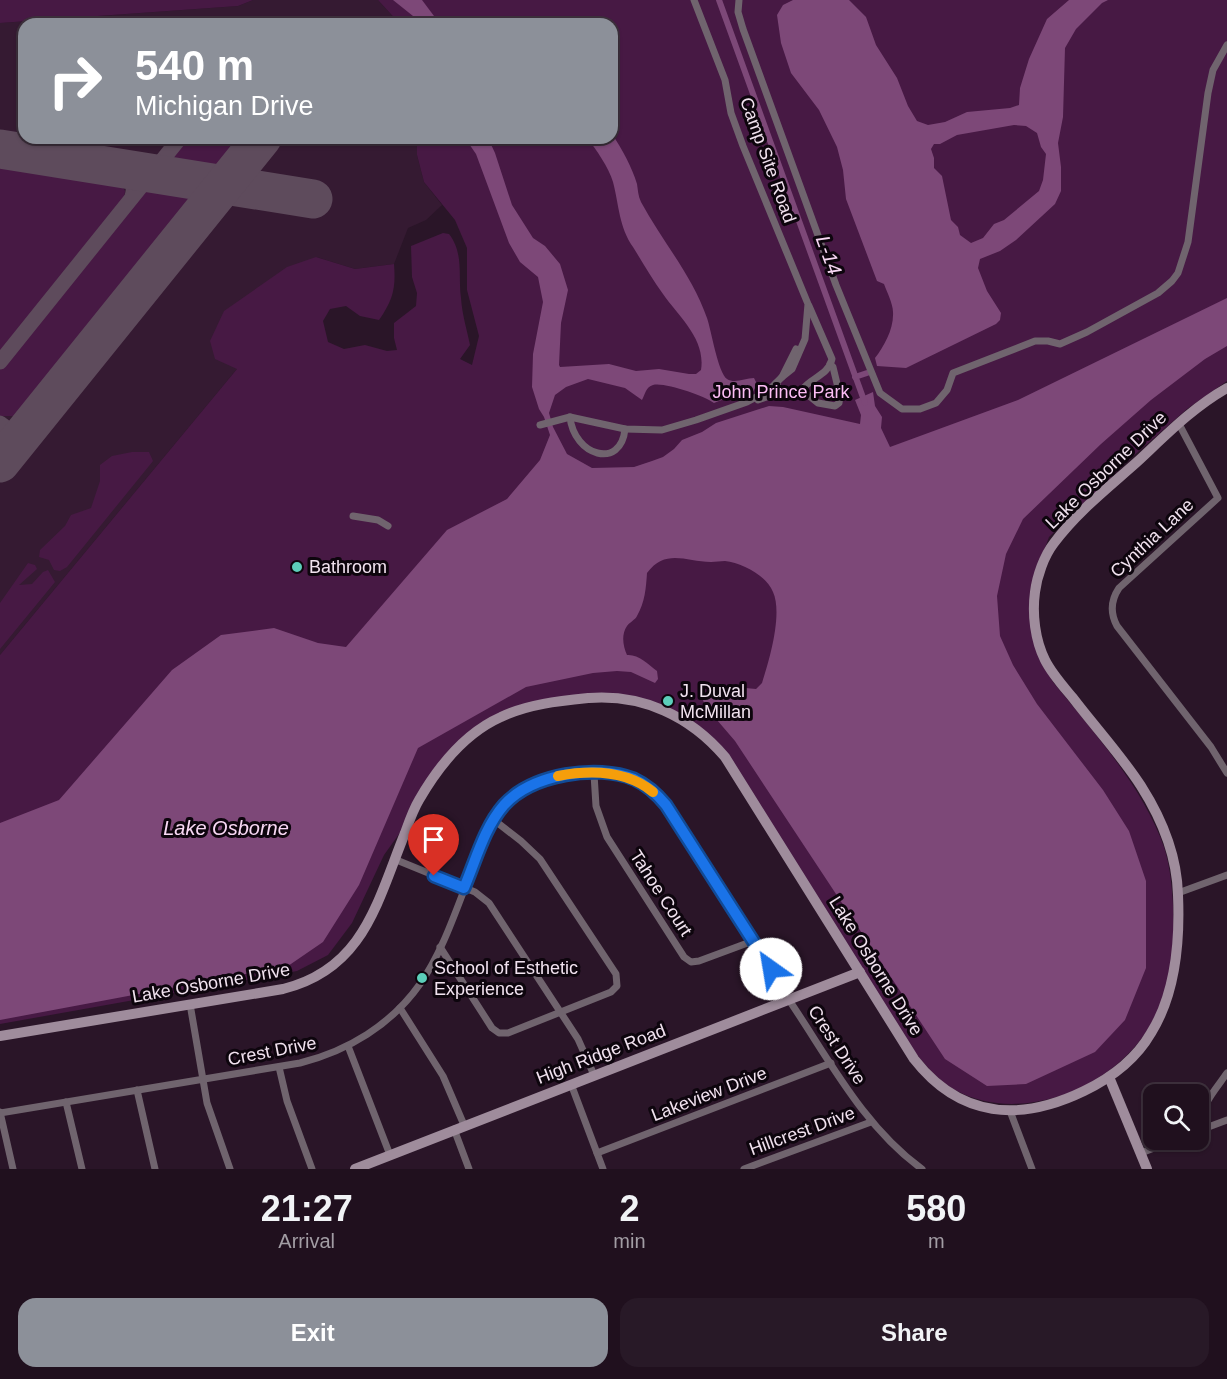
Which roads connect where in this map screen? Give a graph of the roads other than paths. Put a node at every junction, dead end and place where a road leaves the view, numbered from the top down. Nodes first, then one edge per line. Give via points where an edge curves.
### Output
1 (694, 0) edge
2 (739, 0) edge
3 (1227, 45) edge
4 (808, 304) junction
5 (807, 329) junction
6 (822, 335) junction
7 (831, 364) junction
8 (776, 383) junction
9 (1227, 388) edge
10 (802, 390) junction
11 (781, 392) junction
12 (747, 402) junction
13 (570, 417) junction
14 (1179, 424) junction
15 (540, 425) dead end
16 (625, 429) junction
17 (352, 516) dead end
18 (388, 526) dead end
19 (1223, 758) edge
20 (1227, 773) edge
21 (594, 774) junction
22 (494, 820) junction
23 (394, 860) junction
24 (1227, 875) edge
25 (464, 888) junction
26 (1178, 893) junction
27 (753, 941) junction
28 (440, 947) junction
29 (860, 972) junction
30 (789, 1000) junction
31 (190, 1004) junction
32 (400, 1008) junction
33 (561, 1012) junction
34 (0, 1036) edge
35 (348, 1046) junction
36 (831, 1063) junction
37 (279, 1067) junction
38 (1227, 1073) edge
39 (594, 1075) junction
40 (1109, 1077) junction
41 (203, 1079) junction
42 (571, 1084) junction
43 (137, 1090) junction
44 (66, 1102) junction
45 (1209, 1102) edge
46 (1010, 1111) junction
47 (0, 1113) edge
48 (1227, 1120) edge
49 (871, 1122) junction
50 (459, 1127) junction
51 (1209, 1127) edge
52 (1149, 1150) edge
53 (597, 1153) junction
54 (1141, 1153) junction
55 (390, 1155) junction
56 (13, 1169) edge
57 (82, 1169) edge
58 (155, 1169) edge
59 (230, 1169) edge
60 (312, 1169) edge
61 (355, 1169) edge
62 (468, 1169) edge
63 (603, 1169) edge
64 (744, 1169) edge
65 (922, 1169) edge
66 (1032, 1169) edge
67 (1147, 1169) edge

1 - 4 street, Camp Site Road via 725,80 743,146
2 - 3 street via 743,29 844,304 880,393 902,409 936,404 953,373 1035,341 1060,344 1148,299 1172,281 1182,265 1188,242 1213,69
4 - 5 street, Camp Site Road
4 - 6 street
5 - 6 street via 815,326
5 - 8 street, Camp Site Road via 788,374
6 - 7 street
7 - 10 street
7 - 10 street via 838,386 838,405 818,403
8 - 11 street
8 - 12 street, Camp Site Road
9 - 14 street, Lake Osborne Drive
10 - 11 street
11 - 12 street
12 - 16 street, Camp Site Road via 662,430
13 - 15 street, Camp Site Road
13 - 16 street, Camp Site Road
13 - 16 street via 580,443 596,453 609,453 616,448
14 - 19 street, Cynthia Lane via 1218,498 1119,588 1112,611 1117,626
14 - 26 street, Lake Osborne Drive via 1086,508 1052,545 1038,580 1034,608 1045,660 1139,784 1160,820 1172,853
17 - 18 street via 378,520
19 - 20 street, Cynthia Lane
21 - 22 street, Crest Drive via 555,776 531,785 510,799
21 - 27 street, Crest Drive via 620,775 659,797
21 - 27 street, Tahoe Court via 596,806 606,835 684,957 691,962 699,961
22 - 25 street, Crest Drive
22 - 33 street via 540,859 617,978 617,986 611,992
23 - 25 street
23 - 29 street, Lake Osborne Drive via 418,800 447,759 484,726 516,711 559,701 603,697 646,703 689,724 725,757
23 - 31 street, Lake Osborne Drive via 363,932 327,970 283,989
24 - 26 street
25 - 28 street, Crest Drive
25 - 33 street via 495,909
26 - 40 street, Lake Osborne Drive via 1176,957 1170,993 1151,1033
27 - 30 street, Crest Drive
28 - 32 street, Crest Drive via 419,985
28 - 33 street via 495,1031 508,1032
29 - 30 street, High Ridge Road
29 - 46 street, Lake Osborne Drive via 914,1059 935,1082 973,1104
30 - 36 street, Crest Drive
30 - 39 street, High Ridge Road
31 - 34 street, Lake Osborne Drive
31 - 41 street
32 - 35 street, Crest Drive
32 - 50 street via 443,1076
33 - 39 street
35 - 37 street, Crest Drive via 316,1059
35 - 55 street
36 - 49 street, Crest Drive
36 - 53 street, Lakeview Drive
37 - 41 street, Crest Drive
37 - 60 street
38 - 45 street
39 - 42 street, High Ridge Road
40 - 46 street, Lake Osborne Drive via 1055,1103
40 - 54 street
41 - 43 street, Crest Drive
41 - 59 street via 212,1122
42 - 50 street, High Ridge Road
42 - 53 street
43 - 44 street, Crest Drive
43 - 58 street
44 - 47 street, Crest Drive
44 - 57 street
46 - 66 street
47 - 56 street
48 - 51 street
49 - 64 street, Hillcrest Drive
49 - 65 street, Crest Drive
50 - 55 street, High Ridge Road
50 - 62 street
52 - 54 street
53 - 63 street
54 - 67 street
55 - 61 street, High Ridge Road

